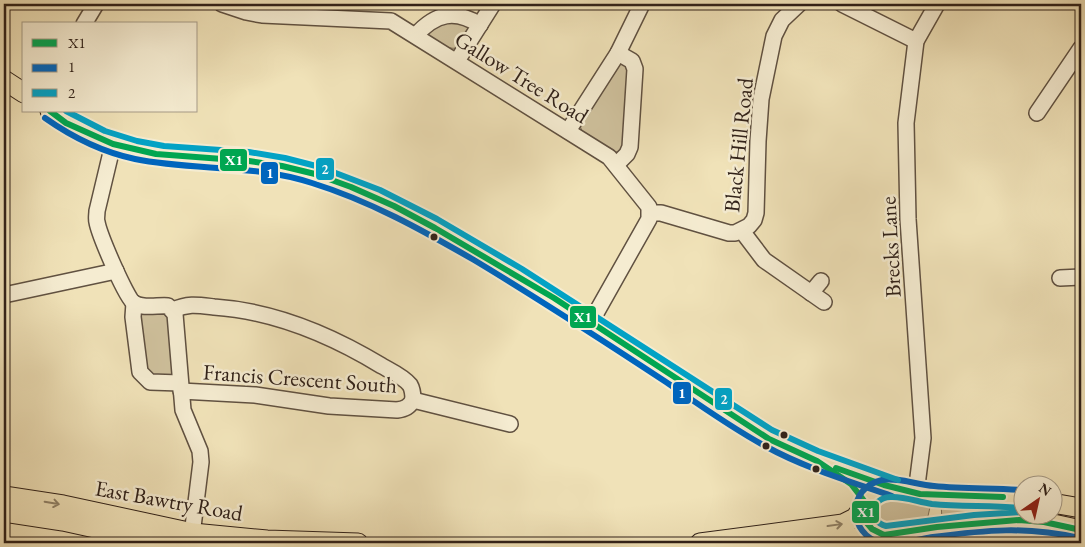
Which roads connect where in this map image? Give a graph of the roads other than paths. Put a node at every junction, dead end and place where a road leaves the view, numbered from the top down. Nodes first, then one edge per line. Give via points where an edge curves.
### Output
1 (96, 4) edge
2 (222, 4) edge
3 (493, 4) edge
4 (642, 4) edge
5 (799, 4) edge
6 (842, 4) edge
7 (937, 4) edge
8 (85, 22) edge
9 (480, 25) junction
10 (416, 35) junction
11 (916, 41) junction
12 (1081, 48) edge
13 (618, 53) junction
14 (456, 60) junction
15 (51, 112) edge
16 (1037, 114) dead end
17 (568, 131) junction
18 (113, 144) junction
19 (616, 165) junction
20 (650, 213) junction
21 (742, 231) junction
22 (116, 271) junction
23 (1081, 277) edge
24 (1060, 278) dead end
25 (821, 281) dead end
26 (811, 293) junction
27 (4, 295) edge
28 (824, 302) dead end
29 (134, 303) junction
30 (173, 310) junction
31 (591, 322) junction
32 (180, 387) junction
33 (414, 400) junction
34 (510, 424) dead end
35 (817, 461) junction
36 (895, 488) junction
37 (924, 494) junction
38 (4, 496) edge
39 (1012, 498) edge
40 (865, 504) junction
41 (1062, 505) edge
42 (1081, 508) edge
43 (4, 512) edge
44 (937, 528) junction
45 (1081, 530) edge
46 (884, 535) junction
47 (192, 538) edge
48 (267, 542) edge
49 (163, 543) edge
50 (358, 543) edge
51 (700, 543) edge
52 (822, 543) edge

1 - 8 street
2 - 10 street, Gallow Tree Road via 262,15 382,19
3 - 9 street
4 - 13 street
5 - 21 street, Black Hill Road via 782,20 774,36 761,98 756,213 754,220
6 - 11 street
7 - 11 street, Brecks Lane
9 - 10 street via 468,17 453,15 431,21
9 - 14 street
10 - 14 street, Gallow Tree Road
11 - 37 street, Brecks Lane via 906,123 908,219 924,438
12 - 16 street
13 - 17 street
13 - 19 street via 632,61 635,69 630,147
14 - 17 street, Gallow Tree Road
15 - 18 main road via 66,123
17 - 19 street, Gallow Tree Road
18 - 22 street via 97,221
18 - 31 main road via 156,154 282,166 351,187 436,228
19 - 20 street, Gallow Tree Road via 646,203
20 - 21 street, Black Hill Road via 661,213 729,233
20 - 31 street
21 - 26 street via 764,260
22 - 27 street
22 - 29 street
23 - 24 street
25 - 26 street
26 - 28 street
29 - 30 street via 168,306
29 - 32 street, Francis Crescent South via 140,372 150,382
30 - 32 street
30 - 33 street via 184,305 197,305 241,309 278,318 368,357 404,380 413,391
31 - 35 main road via 770,439
32 - 33 street, Francis Crescent South via 329,406 397,410 404,409
32 - 47 street via 183,410 200,451 201,462
33 - 34 street
35 - 36 main road
35 - 40 main road via 851,484
36 - 37 main road
36 - 40 main road via 875,492
37 - 39 main road
37 - 44 main road
38 -> 47 main road, East Bawtry Road via 63,505
40 - 46 main road via 866,522
51 -> 40 main road via 843,524 855,518
41 - 42 main road
43 - 49 main road, East Bawtry Road
44 - 45 main road via 1020,520
44 - 46 main road
46 - 52 main road
47 - 48 main road, East Bawtry Road
48 - 50 main road, East Bawtry Road

